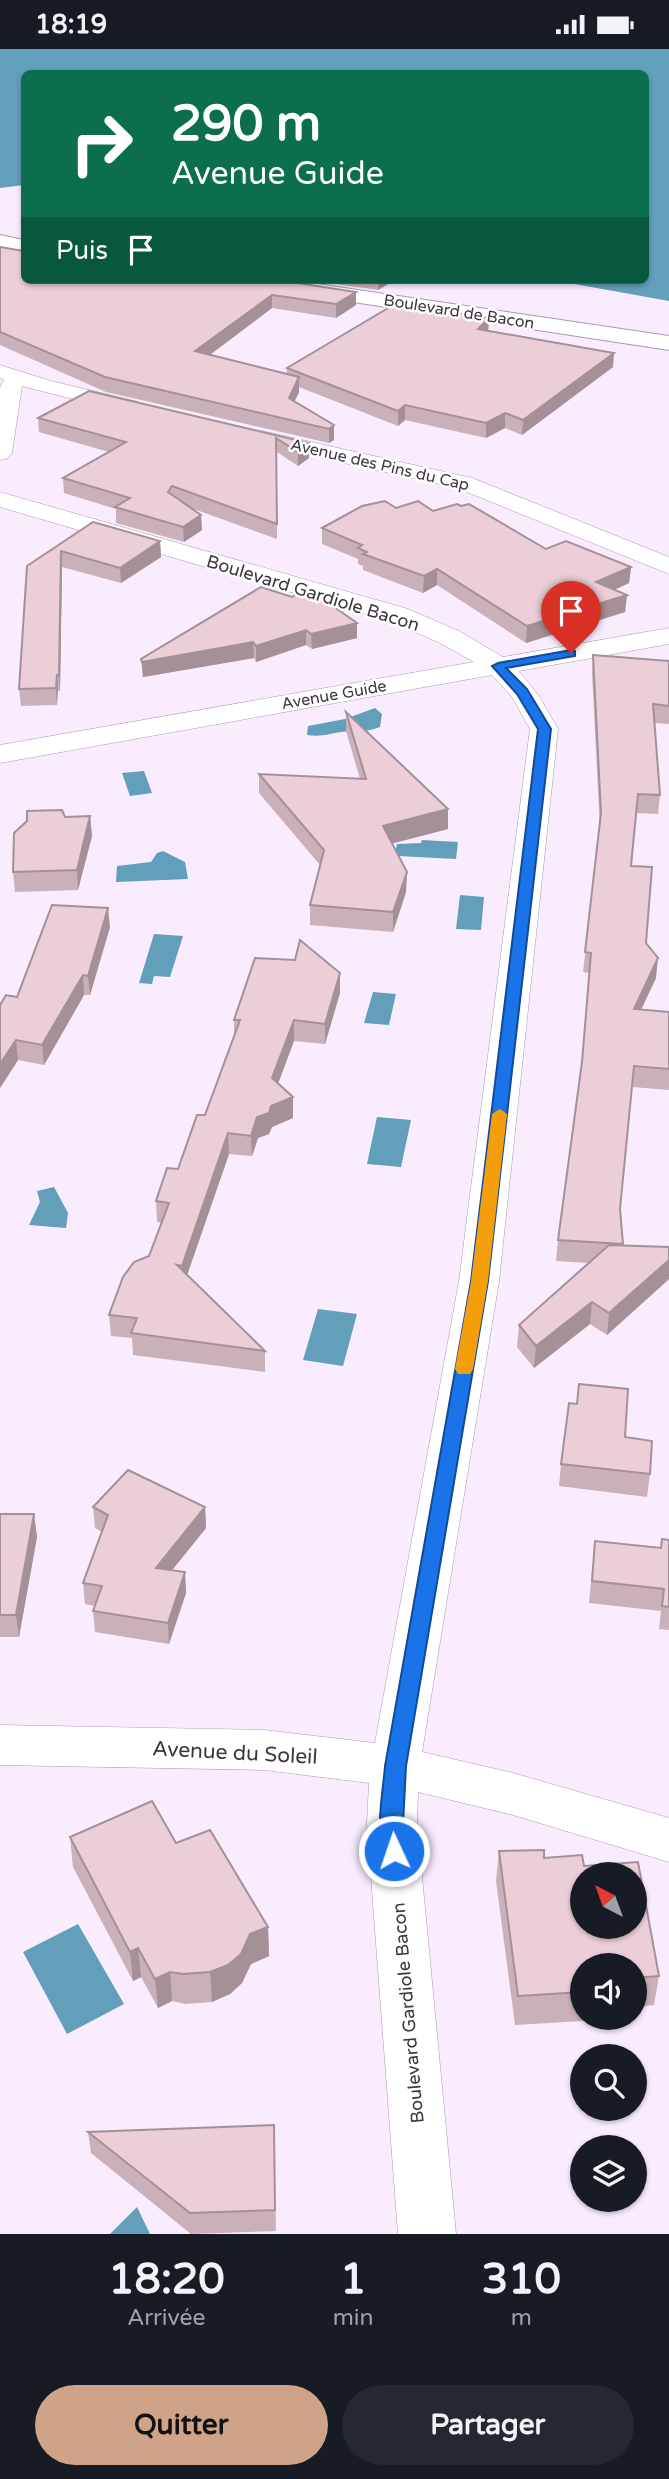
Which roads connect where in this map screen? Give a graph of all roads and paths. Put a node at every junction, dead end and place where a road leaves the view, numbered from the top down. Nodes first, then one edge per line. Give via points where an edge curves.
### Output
1 (0, 241) edge
2 (21, 245) edge
3 (275, 284) edge
4 (669, 343) edge
5 (8, 374) edge
6 (147, 411) edge
7 (238, 433) edge
8 (0, 453) edge
9 (0, 499) edge
10 (669, 566) edge
11 (669, 636) edge
12 (498, 666) junction
13 (0, 754) edge
14 (0, 1745) edge
15 (396, 1766) junction
16 (669, 1840) edge
17 (427, 2234) edge

1 - 2 street
3 - 4 street, Boulevard de Bacon
5 - 6 street
5 - 8 street via 11,387
7 - 10 street, Avenue des Pins du Cap via 464,483
9 - 12 street, Boulevard Gardiole Bacon via 399,615 461,641
11 - 12 street, Avenue Guide
12 - 13 street, Avenue Guide
12 - 15 street, Boulevard Gardiole Bacon via 522,692 544,729 479,1281
14 - 15 street, Avenue du Soleil via 264,1750
15 - 16 street, Avenue du Soleil via 513,1794
15 - 17 street, Boulevard Gardiole Bacon via 392,1824

